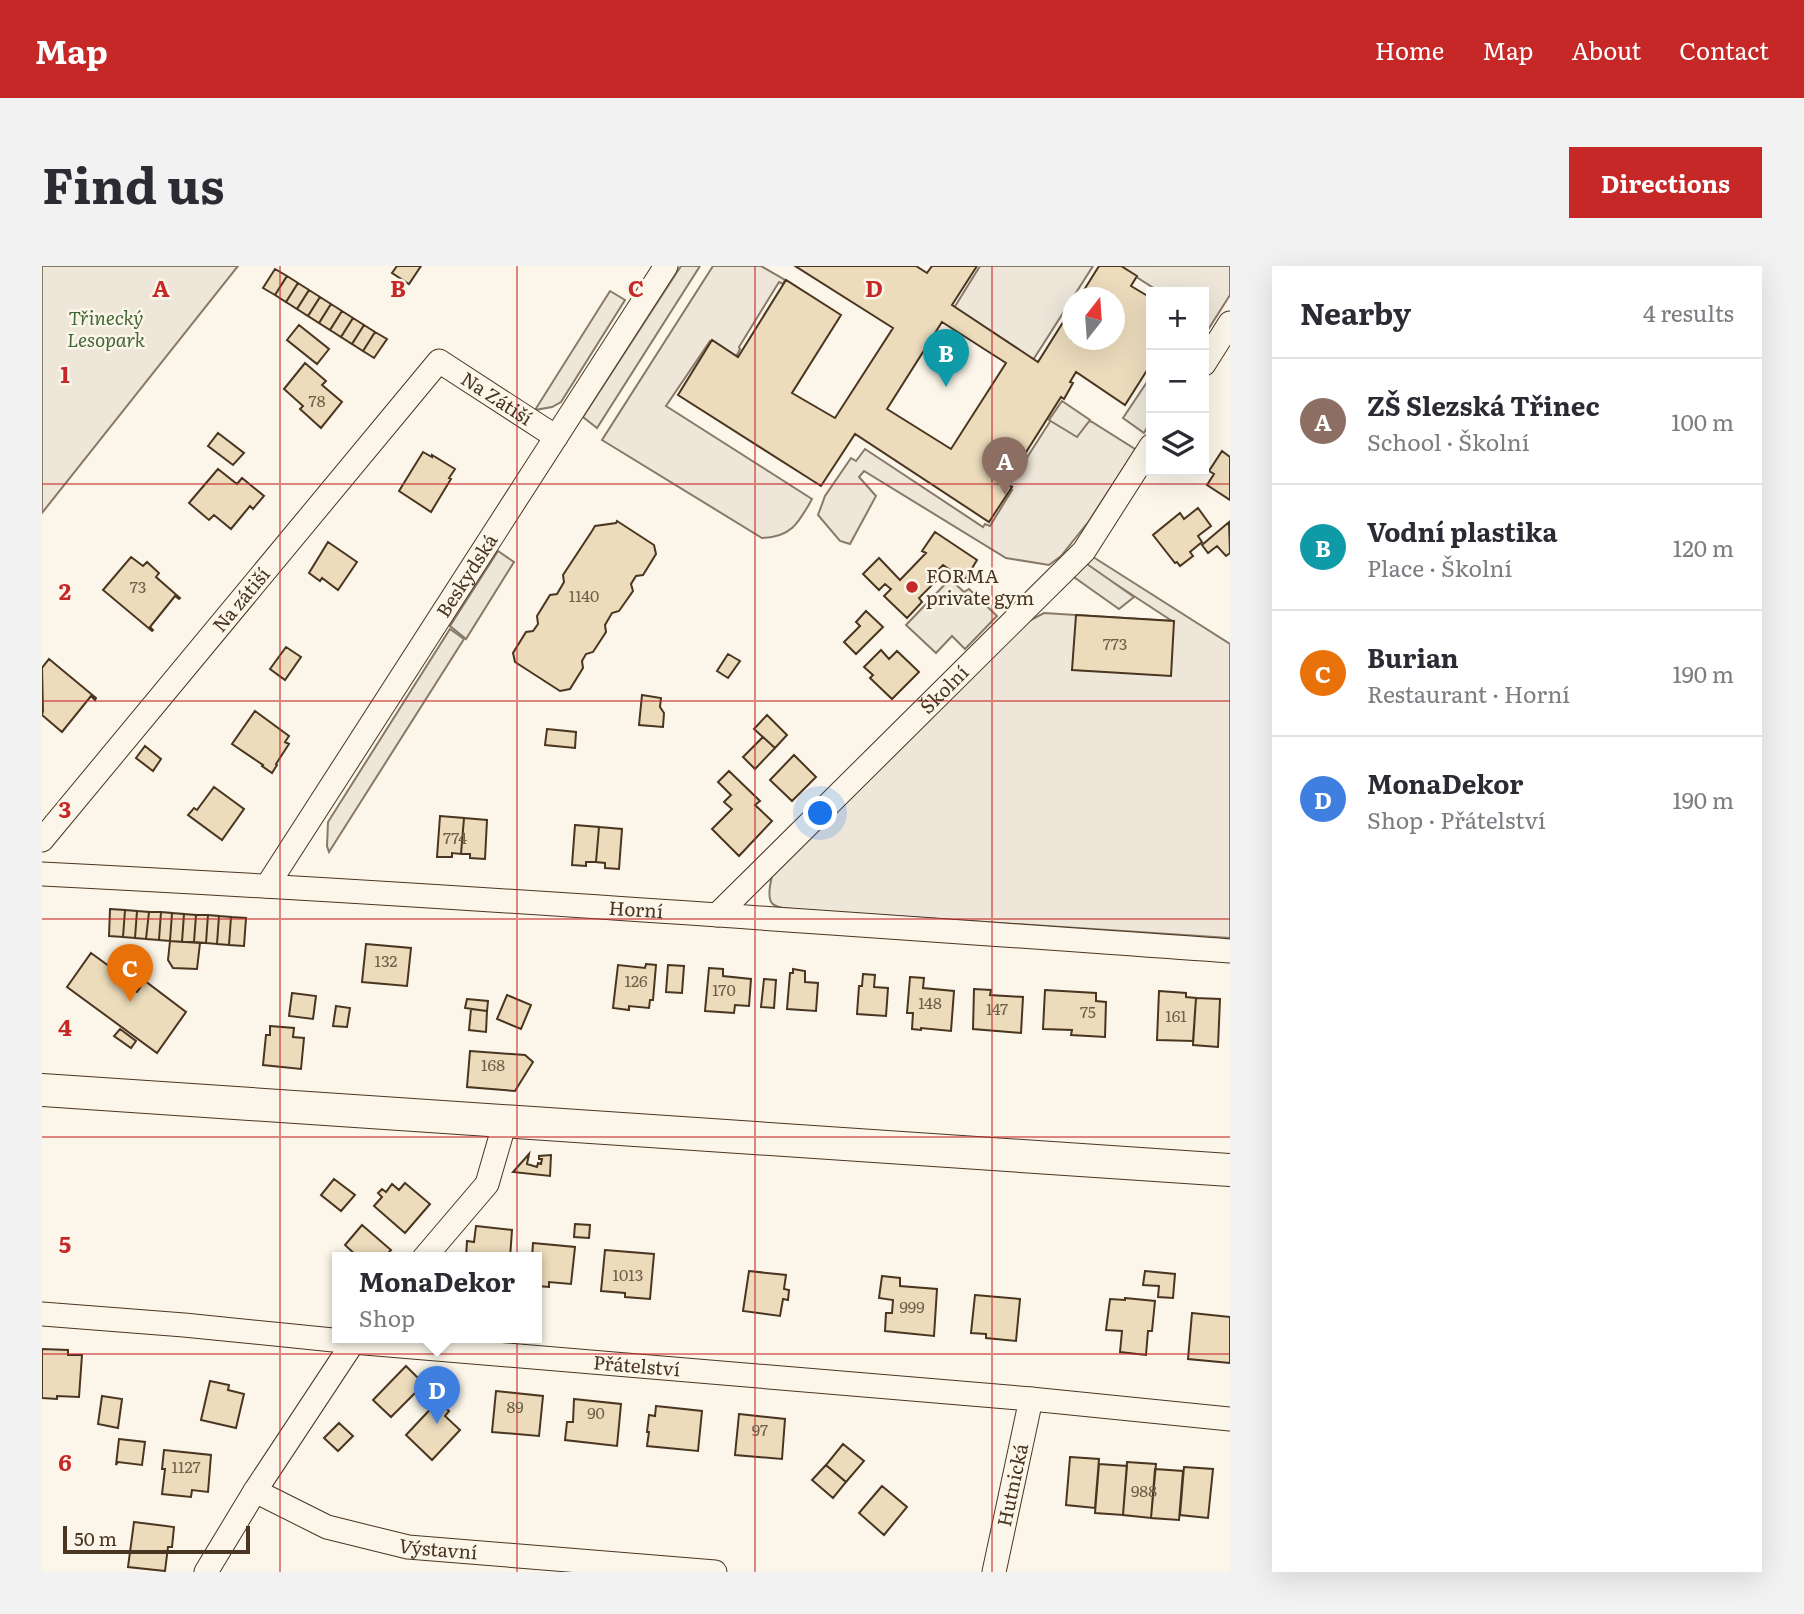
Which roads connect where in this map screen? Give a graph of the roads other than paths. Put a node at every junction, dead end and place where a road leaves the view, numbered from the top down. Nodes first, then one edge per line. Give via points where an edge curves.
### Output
1 (666, 266) edge
2 (1230, 323) edge
3 (1209, 356) edge
4 (439, 361) joint
5 (556, 437) junction
6 (1146, 454) edge
7 (42, 840) edge
8 (42, 874) edge
9 (267, 886) junction
10 (717, 915) junction
11 (1230, 951) edge
12 (42, 1090) edge
13 (505, 1122) junction
14 (1230, 1170) edge
15 (429, 1252) edge
16 (42, 1314) edge
17 (332, 1338) edge
18 (353, 1343) edge
19 (389, 1343) edge
20 (1031, 1399) junction
21 (1230, 1419) edge
22 (256, 1491) junction
23 (205, 1572) edge
24 (715, 1572) edge
25 (994, 1572) edge

1 - 5 street, Beskydská
2 - 3 street
4 - 5 street, Na Zátiší
4 - 7 street, Na zátiší
5 - 9 street, Beskydská
6 - 10 street, Školní via 1084,551
8 - 9 street, Horní
9 - 10 street, Horní
10 - 11 street, Horní
12 - 13 main road
13 - 14 main road
13 - 15 street via 487,1184
16 - 17 street, Přátelství
18 - 22 street
19 - 20 street, Přátelství
20 - 21 street, Přátelství
20 - 25 street, Hutnická
22 - 23 street
22 - 24 street, Výstavní via 327,1527 408,1547

